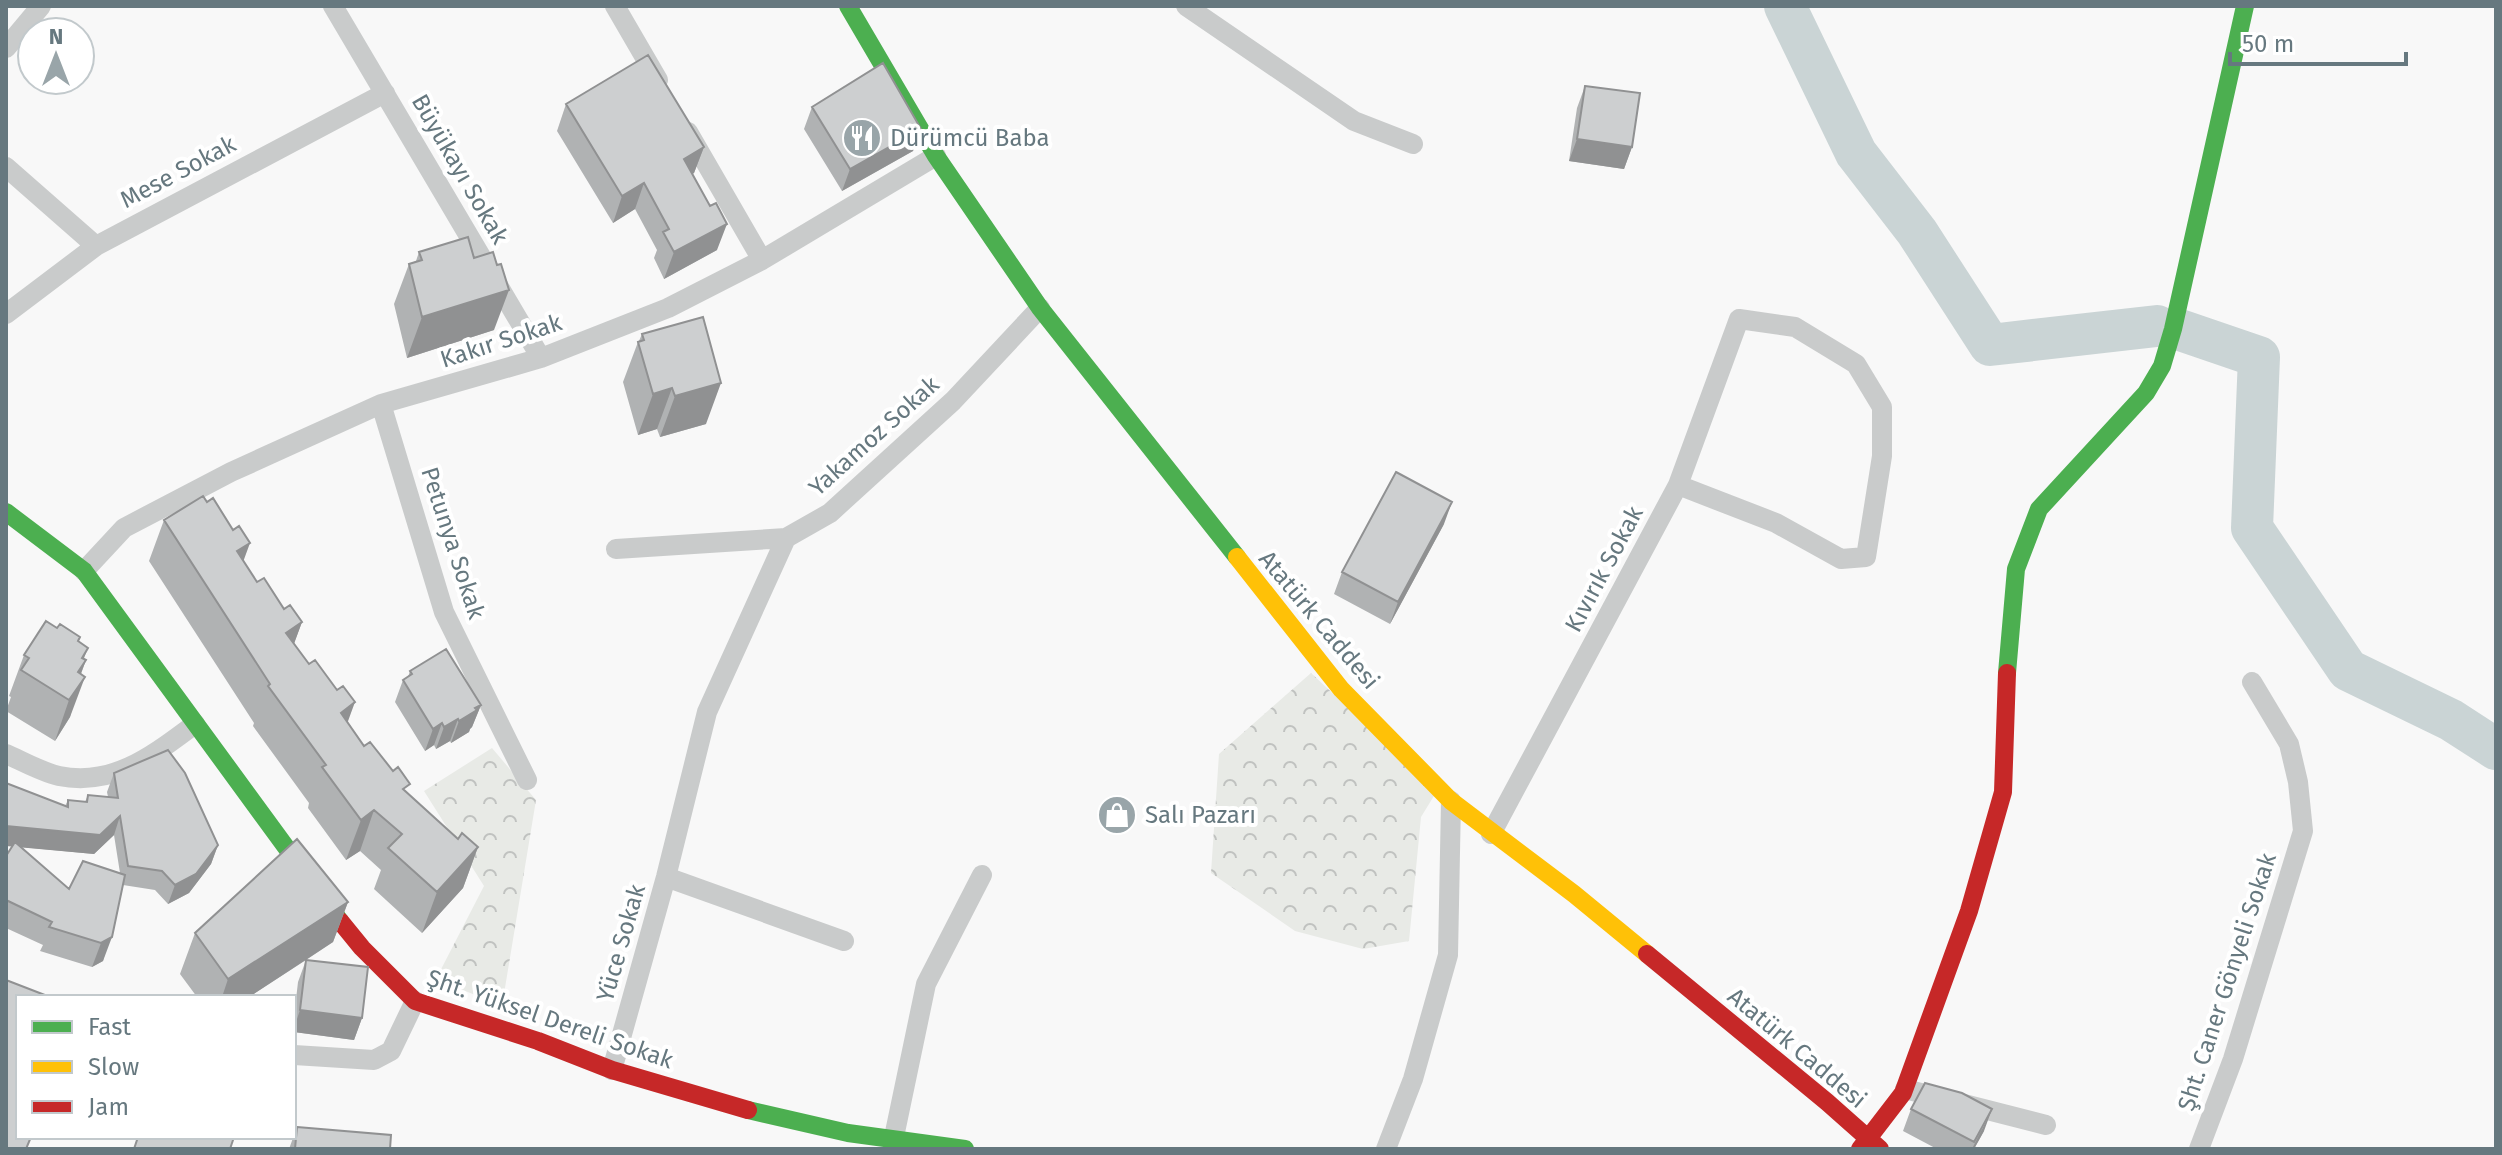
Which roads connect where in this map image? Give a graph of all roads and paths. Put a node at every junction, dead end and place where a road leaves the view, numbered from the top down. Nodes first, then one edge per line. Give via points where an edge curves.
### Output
1 (41, 6) edge
2 (333, 6) edge
3 (615, 6) edge
4 (848, 6) edge
5 (1186, 6) edge
6 (2245, 6) edge
7 (6, 48) edge
8 (385, 93) junction
9 (1413, 144) dead end
10 (936, 156) junction
11 (6, 167) edge
12 (96, 246) junction
13 (762, 260) junction
14 (1040, 308) junction
15 (6, 314) edge
16 (541, 358) junction
17 (381, 404) junction
18 (1678, 485) junction
19 (6, 512) edge
20 (786, 538) junction
21 (616, 549) dead end
22 (84, 571) junction
23 (2252, 682) dead end
24 (195, 724) junction
25 (6, 754) edge
26 (527, 780) dead end
27 (1451, 801) junction
28 (1491, 834) junction
29 (982, 875) dead end
30 (666, 877) junction
31 (844, 941) dead end
32 (415, 1001) junction
33 (296, 1055) edge
34 (612, 1070) junction
35 (1905, 1089) junction
36 (2046, 1125) dead end
37 (894, 1137) junction
38 (1869, 1145) edge
39 (965, 1149) edge
40 (1386, 1149) edge
41 (2199, 1149) edge

1 - 7 street
2 - 8 street, Büyükayı Sokak
3 - 13 street
4 - 10 street, Atatürk Caddesi
5 - 9 street via 1354,121
6 - 35 street via 2162,366 2146,393 2039,509 2016,569 2003,792 1969,911
8 - 12 street, Mese Sokak
8 - 16 street, Büyükayı Sokak
10 - 13 street, Kakır Sokak
10 - 14 street, Atatürk Caddesi
11 - 12 street
12 - 15 street, Mese Sokak
13 - 16 street, Kakır Sokak via 668,308
14 - 20 street, Yakamoz Sokak via 953,401 841,504
14 - 27 street, Atatürk Caddesi via 1341,689
16 - 17 street, Kakır Sokak
17 - 22 street, Kakır Sokak via 124,528
17 - 26 street, Petunya Sokak via 444,612
18 - 18 street, Kıvırık Sokak via 1739,319 1795,327 1832,349 1856,364 1882,407 1882,456 1866,557 1841,559 1776,523
18 - 28 street, Kıvırık Sokak
19 - 22 street, Şht. Yüksel Dereli Sokak
20 - 21 street, Yakamoz Sokak
20 - 30 street, Yüce Sokak via 707,712
22 - 24 street, Şht. Yüksel Dereli Sokak
23 - 41 street, Şht. Caner Gönyeli Sokak via 2289,744 2303,831 2233,1059
24 - 25 street via 142,763 97,777 58,776
24 - 32 street, Şht. Yüksel Dereli Sokak via 331,911
27 - 28 street, Atatürk Caddesi
27 - 40 street via 1448,955 1413,1079
28 - 38 street, Atatürk Caddesi via 1574,894 1827,1102
29 - 37 street via 926,984
30 - 31 street
30 - 34 street, Yüce Sokak
32 - 33 street via 391,1051 374,1060
32 - 34 street, Şht. Yüksel Dereli Sokak
34 - 37 street, Şht. Yüksel Dereli Sokak via 759,1113 848,1133
35 - 36 street
35 - 38 street
37 - 39 street, Şht. Yüksel Dereli Sokak

